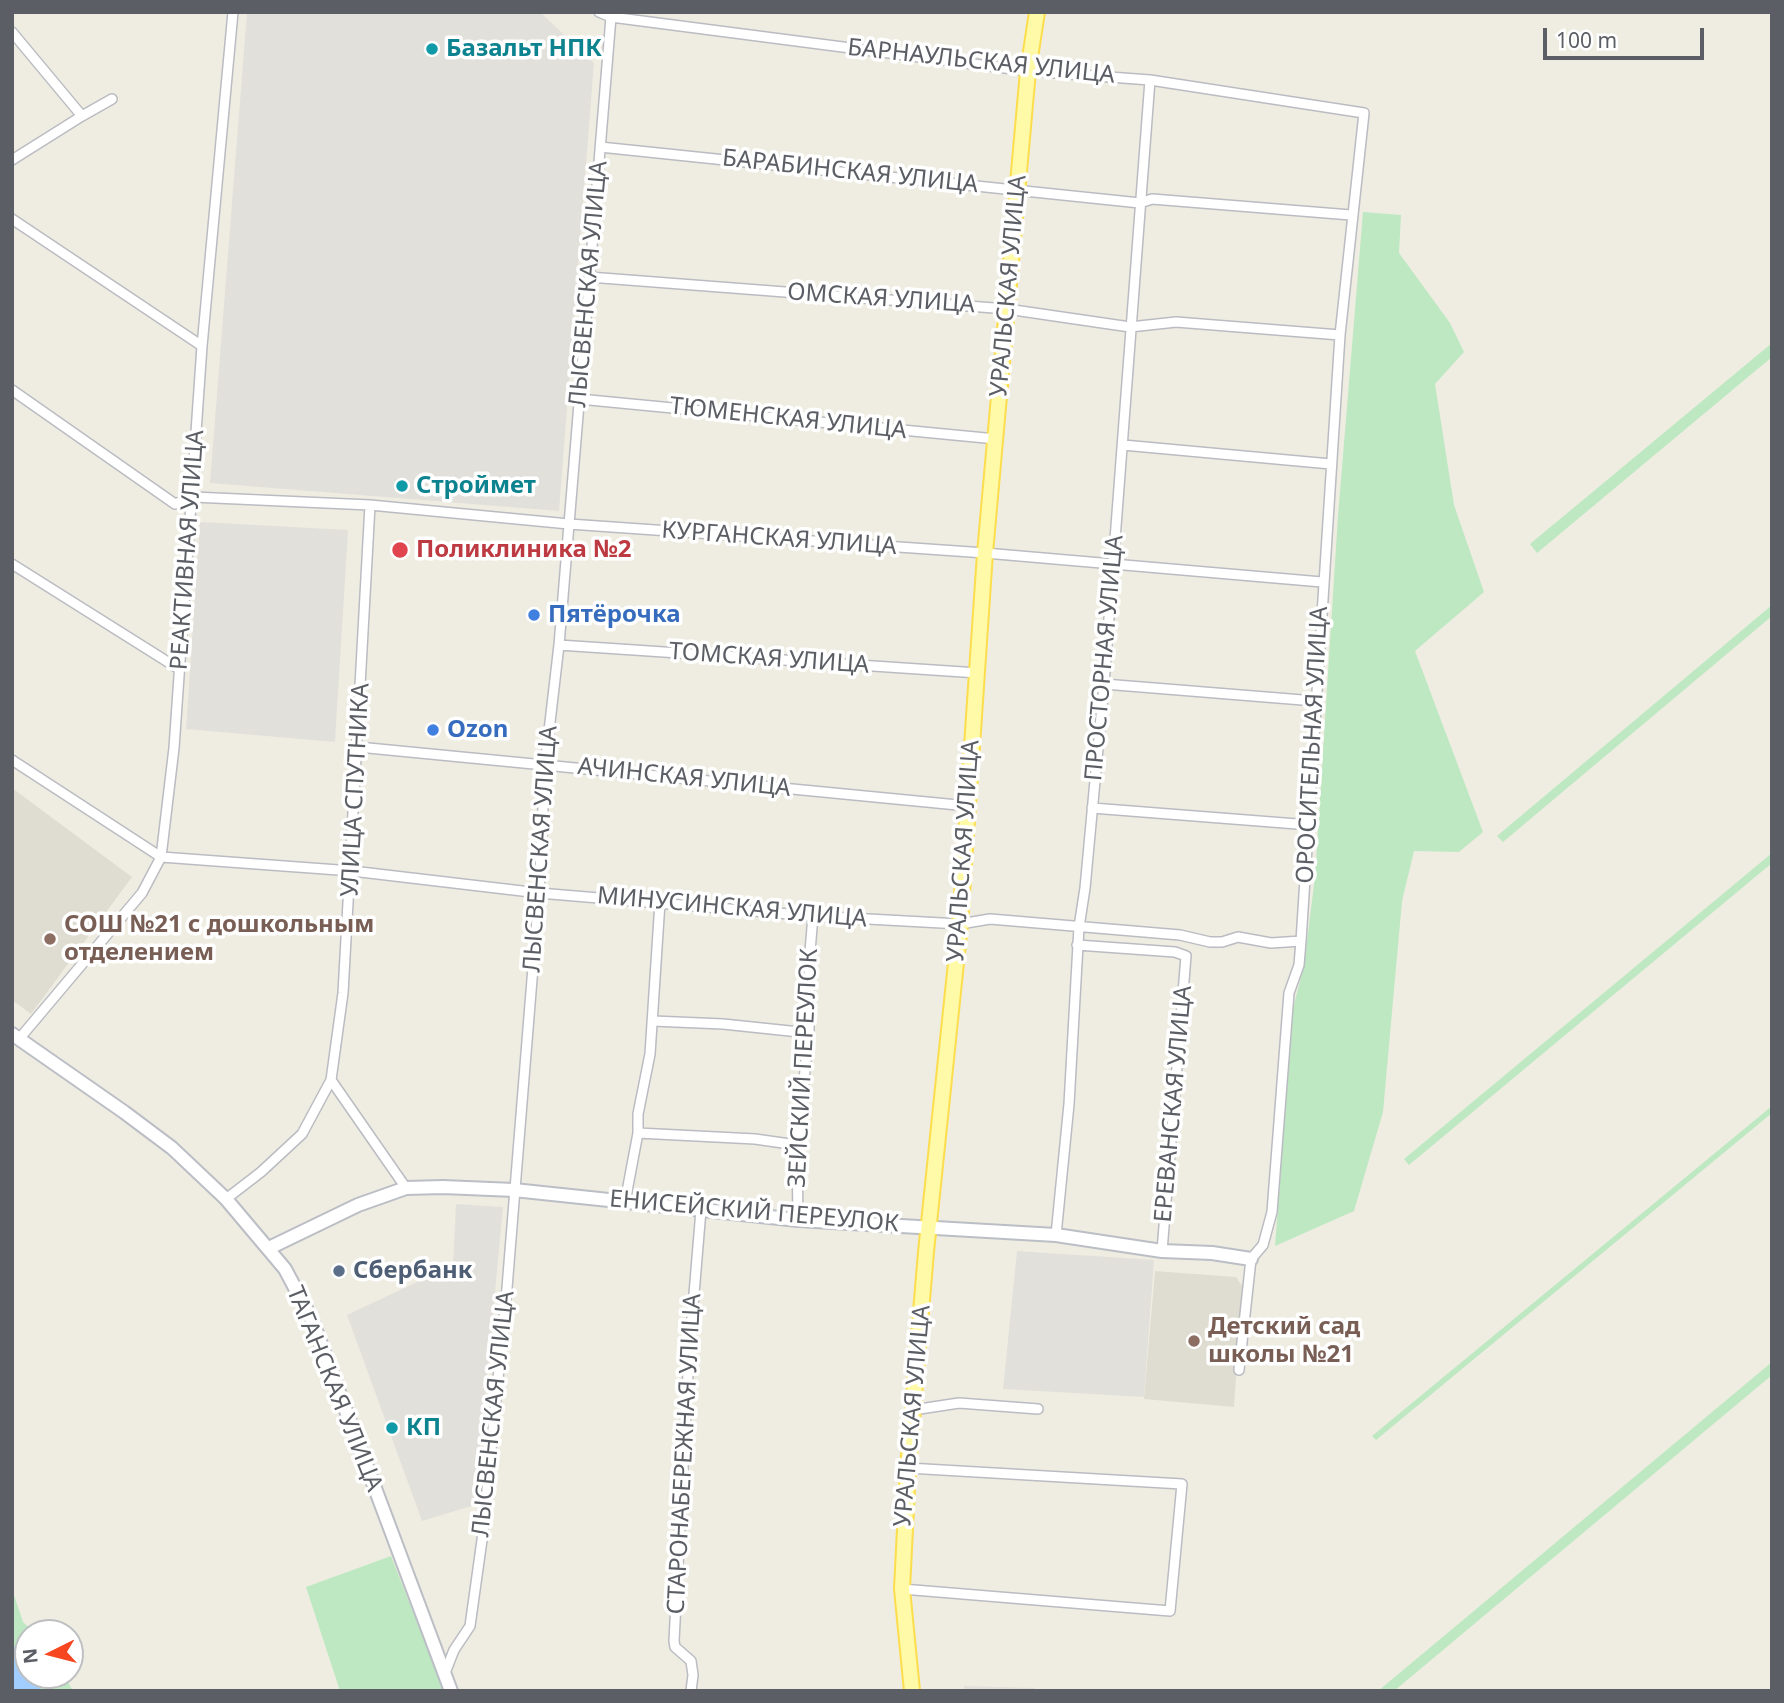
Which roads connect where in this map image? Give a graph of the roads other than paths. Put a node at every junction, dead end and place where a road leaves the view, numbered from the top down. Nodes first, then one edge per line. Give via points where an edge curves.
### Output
1 (233, 12) edge
2 (599, 12) edge
3 (1037, 12) edge
4 (611, 17) junction
5 (12, 32) edge
6 (1028, 71) junction
7 (1150, 80) junction
8 (112, 99) dead end
9 (1364, 113) joint
10 (82, 116) junction
11 (600, 147) junction
12 (12, 160) edge
13 (1018, 190) junction
14 (1140, 203) junction
15 (1351, 215) junction
16 (12, 219) edge
17 (589, 277) junction
18 (1007, 309) junction
19 (1130, 327) junction
20 (1340, 335) junction
21 (202, 346) junction
22 (12, 390) edge
23 (579, 399) junction
24 (996, 439) junction
25 (1124, 444) junction
26 (1331, 464) junction
27 (193, 497) junction
28 (370, 505) junction
29 (569, 524) junction
30 (985, 553) junction
31 (12, 564) edge
32 (1114, 564) junction
33 (1322, 582) junction
34 (559, 645) junction
35 (179, 669) junction
36 (978, 673) junction
37 (1104, 684) junction
38 (1315, 701) junction
39 (358, 747) junction
40 (12, 760) edge
41 (545, 765) junction
42 (968, 806) junction
43 (1091, 808) junction
44 (1310, 825) junction
45 (162, 857) junction
46 (352, 871) junction
47 (539, 893) junction
48 (660, 902) junction
49 (813, 916) junction
50 (960, 924) junction
51 (1079, 926) junction
52 (1301, 941) junction
53 (1077, 945) junction
54 (653, 1021) junction
55 (809, 1033) junction
56 (16, 1036) edge
57 (331, 1080) junction
58 (638, 1133) junction
59 (797, 1145) junction
60 (406, 1188) junction
61 (514, 1190) junction
62 (226, 1199) junction
63 (625, 1202) junction
64 (701, 1210) junction
65 (798, 1220) junction
66 (929, 1227) junction
67 (1056, 1235) junction
68 (269, 1248) junction
69 (1162, 1251) junction
70 (1251, 1259) junction
71 (1239, 1370) dead end
72 (913, 1409) junction
73 (1038, 1409) dead end
74 (908, 1468) junction
75 (902, 1589) junction
76 (445, 1673) junction
77 (451, 1691) edge
78 (691, 1691) edge
79 (912, 1691) edge

1 - 21 street, РЕАКТИВНАЯ УЛИЦА
2 - 4 street, БАРНАУЛЬСКАЯ УЛИЦА
3 - 6 main road, УРАЛЬСКАЯ УЛИЦА
4 - 6 street, БАРНАУЛЬСКАЯ УЛИЦА
4 - 11 street, ЛЫСВЕНСКАЯ УЛИЦА
5 - 10 street
6 - 7 street, БАРНАУЛЬСКАЯ УЛИЦА
6 - 13 main road, УРАЛЬСКАЯ УЛИЦА
7 - 9 street, БАРНАУЛЬСКАЯ УЛИЦА
7 - 14 street, ПРОСТОРНАЯ УЛИЦА
8 - 10 street
9 - 15 street, ОРОСИТЕЛЬНАЯ УЛИЦА
10 - 12 street
11 - 13 street, БАРАБИНСКАЯ УЛИЦА
11 - 17 street, ЛЫСВЕНСКАЯ УЛИЦА
13 - 14 street, БАРАБИНСКАЯ УЛИЦА
13 - 18 main road, УРАЛЬСКАЯ УЛИЦА
14 - 15 street, БАРАБИНСКАЯ УЛИЦА via 1152,199
14 - 19 street, ПРОСТОРНАЯ УЛИЦА
15 - 20 street, ОРОСИТЕЛЬНАЯ УЛИЦА
16 - 21 street
17 - 18 street, ОМСКАЯ УЛИЦА
17 - 23 street, ЛЫСВЕНСКАЯ УЛИЦА
18 - 19 street, ОМСКАЯ УЛИЦА
18 - 24 main road, УРАЛЬСКАЯ УЛИЦА
19 - 20 street, ОМСКАЯ УЛИЦА via 1176,322
19 - 25 street, ПРОСТОРНАЯ УЛИЦА
20 - 26 street, ОРОСИТЕЛЬНАЯ УЛИЦА
21 - 27 street, РЕАКТИВНАЯ УЛИЦА
22 - 27 street, КУРГАНСКАЯ УЛИЦА via 175,504
23 - 24 street, ТЮМЕНСКАЯ УЛИЦА
23 - 29 street, ЛЫСВЕНСКАЯ УЛИЦА
24 - 30 main road, УРАЛЬСКАЯ УЛИЦА
25 - 26 street
25 - 32 street, ПРОСТОРНАЯ УЛИЦА
26 - 33 street, ОРОСИТЕЛЬНАЯ УЛИЦА
27 - 28 street, КУРГАНСКАЯ УЛИЦА
27 - 35 street, РЕАКТИВНАЯ УЛИЦА
28 - 29 street, КУРГАНСКАЯ УЛИЦА
28 - 39 street, УЛИЦА СПУТНИКА
29 - 30 street, КУРГАНСКАЯ УЛИЦА
29 - 34 street, ЛЫСВЕНСКАЯ УЛИЦА
30 - 32 street, КУРГАНСКАЯ УЛИЦА
30 - 36 main road, УРАЛЬСКАЯ УЛИЦА
31 - 35 street
32 - 33 street, КУРГАНСКАЯ УЛИЦА
32 - 37 street, ПРОСТОРНАЯ УЛИЦА
33 - 38 street, ОРОСИТЕЛЬНАЯ УЛИЦА
34 - 36 street, ТОМСКАЯ УЛИЦА
34 - 41 street, ЛЫСВЕНСКАЯ УЛИЦА
35 - 45 street, РЕАКТИВНАЯ УЛИЦА
36 - 42 main road, УРАЛЬСКАЯ УЛИЦА
37 - 38 street
37 - 43 street, ПРОСТОРНАЯ УЛИЦА
38 - 44 street, ОРОСИТЕЛЬНАЯ УЛИЦА
39 - 41 street, АЧИНСКАЯ УЛИЦА
39 - 46 street, УЛИЦА СПУТНИКА
40 - 45 street
41 - 42 street, АЧИНСКАЯ УЛИЦА
41 - 47 street, ЛЫСВЕНСКАЯ УЛИЦА
42 - 50 main road, УРАЛЬСКАЯ УЛИЦА
43 - 44 street
43 - 51 street, ПРОСТОРНАЯ УЛИЦА
44 - 52 street, ОРОСИТЕЛЬНАЯ УЛИЦА
45 - 46 street, МИНУСИНСКАЯ УЛИЦА
45 - 56 street, РЕАКТИВНАЯ УЛИЦА via 142,893
46 - 47 street, МИНУСИНСКАЯ УЛИЦА
46 - 57 street, УЛИЦА СПУТНИКА via 344,993
47 - 48 street, МИНУСИНСКАЯ УЛИЦА
47 - 61 street, ЛЫСВЕНСКАЯ УЛИЦА
48 - 49 street, МИНУСИНСКАЯ УЛИЦА
48 - 54 street
49 - 50 street, МИНУСИНСКАЯ УЛИЦА
49 - 55 street, ЗЕЙСКИЙ ПЕРЕУЛОК
50 - 51 street, МИНУСИНСКАЯ УЛИЦА via 989,919
50 - 66 main road, УРАЛЬСКАЯ УЛИЦА
51 - 52 street, МИНУСИНСКАЯ УЛИЦА via 1210,942 1238,937 1271,943
51 - 53 street, ПРОСТОРНАЯ УЛИЦА
52 - 70 street, ОРОСИТЕЛЬНАЯ УЛИЦА via 1289,993 1272,1212 1263,1245
53 - 67 street, ПРОСТОРНАЯ УЛИЦА via 1069,1104
53 - 69 street, ЕРЕВАНСКАЯ УЛИЦА via 1175,951 1186,957
54 - 55 street
54 - 58 street
55 - 59 street, ЗЕЙСКИЙ ПЕРЕУЛОК
56 - 62 street, ТАГАНСКАЯ УЛИЦА via 172,1148
57 - 60 street
57 - 62 street, УЛИЦА СПУТНИКА via 302,1134
58 - 59 street
58 - 63 street
59 - 65 street, ЗЕЙСКИЙ ПЕРЕУЛОК
60 - 61 street, ЕНИСЕЙСКИЙ ПЕРЕУЛОК
60 - 68 street, ЕНИСЕЙСКИЙ ПЕРЕУЛОК via 358,1205
61 - 63 street, ЕНИСЕЙСКИЙ ПЕРЕУЛОК
61 - 76 street, ЛЫСВЕНСКАЯ УЛИЦА via 474,1607 470,1626
62 - 68 street, ТАГАНСКАЯ УЛИЦА
63 - 64 street, ЕНИСЕЙСКИЙ ПЕРЕУЛОК
64 - 65 street, ЕНИСЕЙСКИЙ ПЕРЕУЛОК
64 - 78 street, СТАРОНАБЕРЕЖНАЯ УЛИЦА via 674,1641 691,1661
65 - 66 street, ЕНИСЕЙСКИЙ ПЕРЕУЛОК
66 - 67 street, ЕНИСЕЙСКИЙ ПЕРЕУЛОК
66 - 72 main road, УРАЛЬСКАЯ УЛИЦА
67 - 69 street, ЕНИСЕЙСКИЙ ПЕРЕУЛОК
68 - 76 street, ТАГАНСКАЯ УЛИЦА via 312,1320
69 - 70 street, ЕНИСЕЙСКИЙ ПЕРЕУЛОК
70 - 71 street, ОРОСИТЕЛЬНАЯ УЛИЦА
72 - 73 street via 959,1403
72 - 74 main road, УРАЛЬСКАЯ УЛИЦА
74 - 75 main road, УРАЛЬСКАЯ УЛИЦА
74 - 75 street via 1182,1484 1170,1611
75 - 79 main road, УРАЛЬСКАЯ УЛИЦА
76 - 77 street, ТАГАНСКАЯ УЛИЦА

